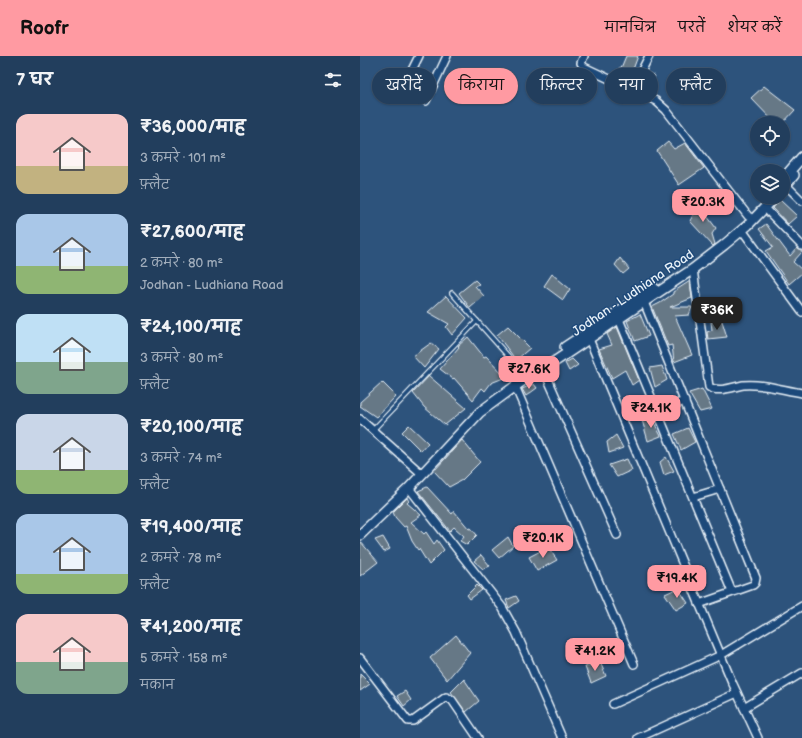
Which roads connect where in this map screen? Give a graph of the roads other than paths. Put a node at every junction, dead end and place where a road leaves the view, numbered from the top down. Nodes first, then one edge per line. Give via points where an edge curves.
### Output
1 (419, 56) edge
2 (447, 56) edge
3 (584, 56) edge
4 (649, 56) edge
5 (413, 68) edge
6 (643, 68) edge
7 (605, 77) edge
8 (436, 80) edge
9 (658, 103) edge
10 (802, 157) edge
11 (802, 166) edge
12 (790, 175) edge
13 (790, 178) edge
14 (790, 190) edge
15 (802, 201) edge
16 (759, 204) edge
17 (769, 204) edge
18 (765, 208) junction
19 (748, 216) junction
20 (742, 230) junction
21 (802, 246) edge
22 (693, 269) junction
23 (452, 292) dead end
24 (644, 302) junction
25 (802, 312) edge
26 (619, 319) junction
27 (477, 321) junction
28 (589, 339) junction
29 (543, 368) junction
30 (523, 373) junction
31 (515, 386) junction
32 (802, 393) edge
33 (685, 401) junction
34 (658, 410) junction
35 (360, 419) edge
36 (373, 430) junction
37 (419, 472) junction
38 (409, 488) junction
39 (720, 488) junction
40 (693, 497) junction
41 (360, 526) edge
42 (360, 535) edge
43 (617, 535) dead end
44 (732, 592) junction
45 (700, 604) junction
46 (802, 606) edge
47 (721, 655) junction
48 (360, 658) edge
49 (634, 664) dead end
50 (802, 673) edge
51 (737, 693) junction
52 (613, 704) dead end
53 (744, 708) junction
54 (478, 738) edge
55 (562, 738) edge
56 (638, 738) edge
57 (758, 738) edge

1 - 5 street
2 - 8 street
3 - 7 street via 581,63 584,67
4 - 6 street
9 - 19 street
10 - 12 street
11 - 13 street
14 - 15 street
16 - 19 street, Jodhan - Ludhiana Road
17 - 18 street, Jodhan - Ludhiana Road
18 - 20 street, Jodhan - Ludhiana Road
18 - 21 street
19 - 30 street, Jodhan - Ludhiana Road via 720,241 668,280
20 - 22 street, Jodhan - Ludhiana Road
20 - 25 street
22 - 24 street, Jodhan - Ludhiana Road
22 - 32 street via 709,387 717,390 760,385
23 - 27 lane
24 - 26 street, Jodhan - Ludhiana Road
24 - 33 street
26 - 28 street, Jodhan - Ludhiana Road
26 - 34 street
27 - 30 lane
27 - 36 lane
28 - 29 street, Jodhan - Ludhiana Road
28 - 45 street
29 - 31 street, Jodhan - Ludhiana Road
29 - 43 street
30 - 37 street, Jodhan - Ludhiana Road via 465,418
31 - 37 street, Jodhan - Ludhiana Road via 480,412
31 - 49 street
33 - 34 street
33 - 39 street
34 - 40 street
35 - 36 street
36 - 37 street
37 - 38 street, Jodhan - Ludhiana Road
37 - 41 street, Jodhan - Ludhiana Road
38 - 42 street, Jodhan - Ludhiana Road
38 - 55 street via 502,607 516,632
39 - 40 street
39 - 44 street via 756,578 753,585
40 - 44 street
44 - 45 street
45 - 47 street
46 - 47 street
47 - 51 street
47 - 52 street
48 - 54 street via 405,719 414,721 446,697 452,700
50 - 53 street
51 - 53 street
51 - 56 street
53 - 57 street

